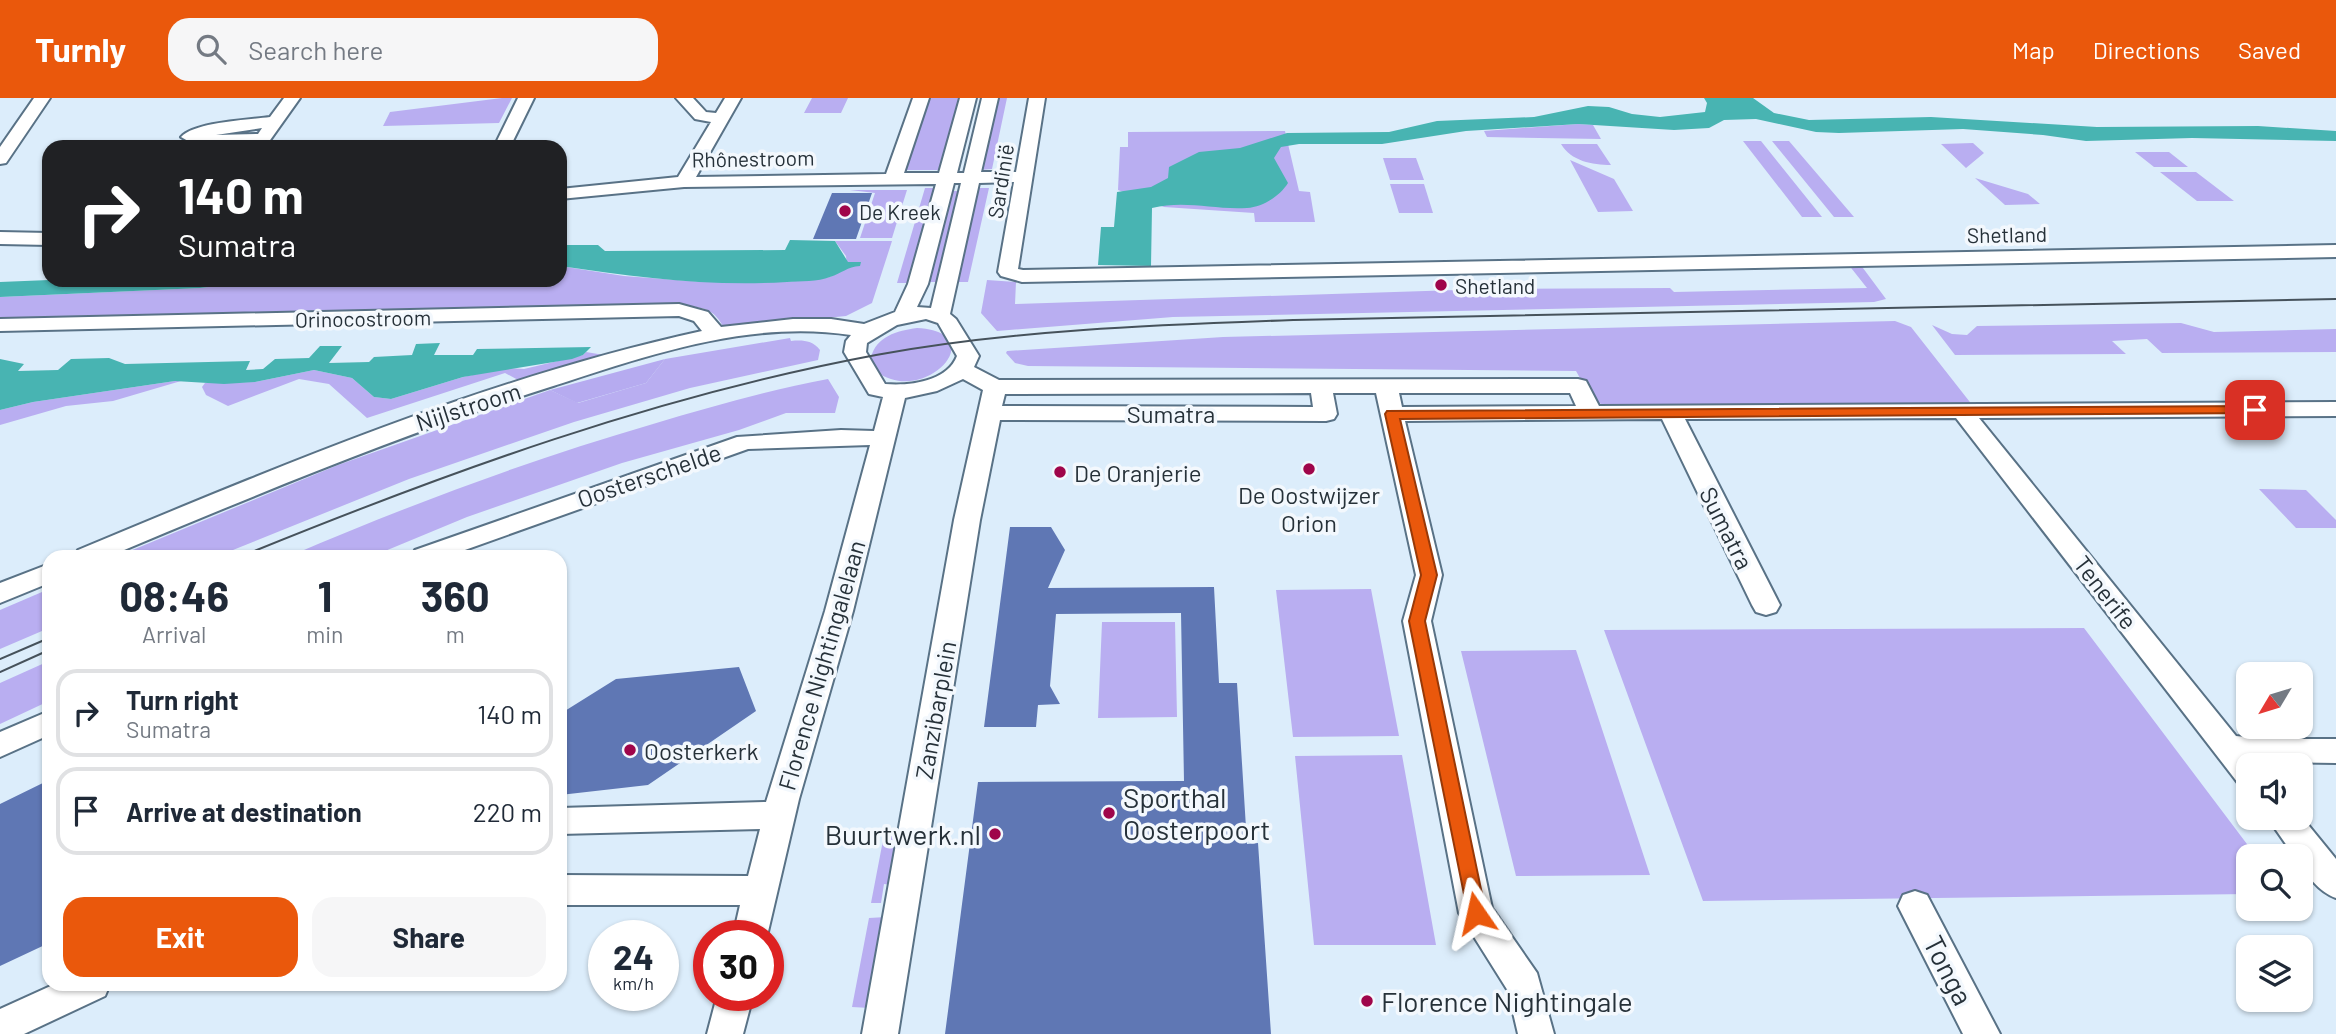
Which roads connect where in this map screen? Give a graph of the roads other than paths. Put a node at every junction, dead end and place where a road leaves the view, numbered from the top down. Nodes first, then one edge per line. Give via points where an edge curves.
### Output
1 (42, 98) edge
2 (292, 98) edge
3 (526, 98) edge
4 (684, 98) edge
5 (733, 98) edge
6 (922, 98) edge
7 (968, 98) edge
8 (990, 98) edge
9 (1037, 98) edge
10 (720, 119) junction
11 (275, 121) junction
12 (195, 140) edge
13 (261, 140) edge
14 (505, 140) edge
15 (0, 159) edge
16 (948, 177) junction
17 (972, 177) junction
18 (1024, 177) junction
19 (893, 179) junction
20 (684, 182) junction
21 (567, 193) edge
22 (0, 238) edge
23 (42, 239) edge
24 (2336, 251) edge
25 (1008, 272) joint
26 (939, 316) junction
27 (904, 317) junction
28 (0, 325) edge
29 (867, 331) junction
30 (714, 335) junction
31 (962, 370) junction
32 (1386, 387) junction
33 (895, 394) junction
34 (992, 400) junction
35 (2336, 409) edge
36 (1962, 411) junction
37 (1591, 413) junction
38 (1670, 413) junction
39 (1392, 414) junction
40 (882, 438) junction
41 (101, 550) edge
42 (440, 550) edge
43 (42, 576) edge
44 (0, 594) edge
45 (1766, 605) dead end
46 (42, 725) edge
47 (0, 745) edge
48 (2228, 747) junction
49 (2336, 751) edge
50 (2236, 757) edge
51 (779, 815) junction
52 (567, 821) edge
53 (2293, 830) edge
54 (2336, 884) edge
55 (567, 890) edge
56 (761, 891) junction
57 (1915, 906) dead end
58 (754, 920) edge
59 (77, 991) edge
60 (731, 1011) edge
61 (0, 1027) edge
62 (725, 1034) edge
63 (880, 1034) edge
64 (1536, 1034) edge
65 (1982, 1034) edge

1 - 15 street
2 - 11 street
3 - 14 street
4 - 10 street via 701,116
5 - 10 street
6 - 19 street
7 - 16 street
8 - 17 street
9 - 18 street, Sardinië
10 - 20 street
11 - 12 street via 189,137
11 - 13 street
16 - 17 street, Rhônestroom
16 - 19 street, Rhônestroom
16 - 27 street
17 - 18 street, Rhônestroom
17 - 26 street
18 - 25 street, Sardinië
19 - 20 street, Rhônestroom
20 - 21 street, Rhônestroom
22 - 23 street
24 - 25 street, Shetland via 1038,276
26 - 27 street via 919,313
26 - 31 street via 968,355
27 - 29 street
28 - 30 street, Orinocostroom via 679,310 698,313 709,322
29 - 30 street, Nijlstroom via 832,325
29 - 33 street via 857,341 855,352 871,383
30 - 41 street, Nijlstroom via 632,354 418,422
31 - 33 street
31 - 34 street
32 - 34 street, Sumatra via 1321,387 1326,414
32 - 37 street via 1578,386
32 - 39 street
33 - 40 street, Florence Nightingalelaan
34 - 63 street, Zanzibarplein via 967,520
35 - 36 street
36 - 38 street
36 - 48 street, Tenerife
37 - 38 street
37 - 39 street
38 - 45 street, Sumatra
39 - 64 street via 1429,575 1417,621 1476,913 1524,985
40 - 42 street, Oosterschelde via 745,442
40 - 51 street, Florence Nightingalelaan via 839,611
43 - 44 street
46 - 47 street
48 - 49 street
48 - 50 street, Tenerife
51 - 52 street
51 - 56 street, Florence Nightingalelaan
53 - 54 street
55 - 56 street
56 - 58 street, Florence Nightingalelaan
57 - 65 street, Tonga
59 - 61 street
60 - 62 street

